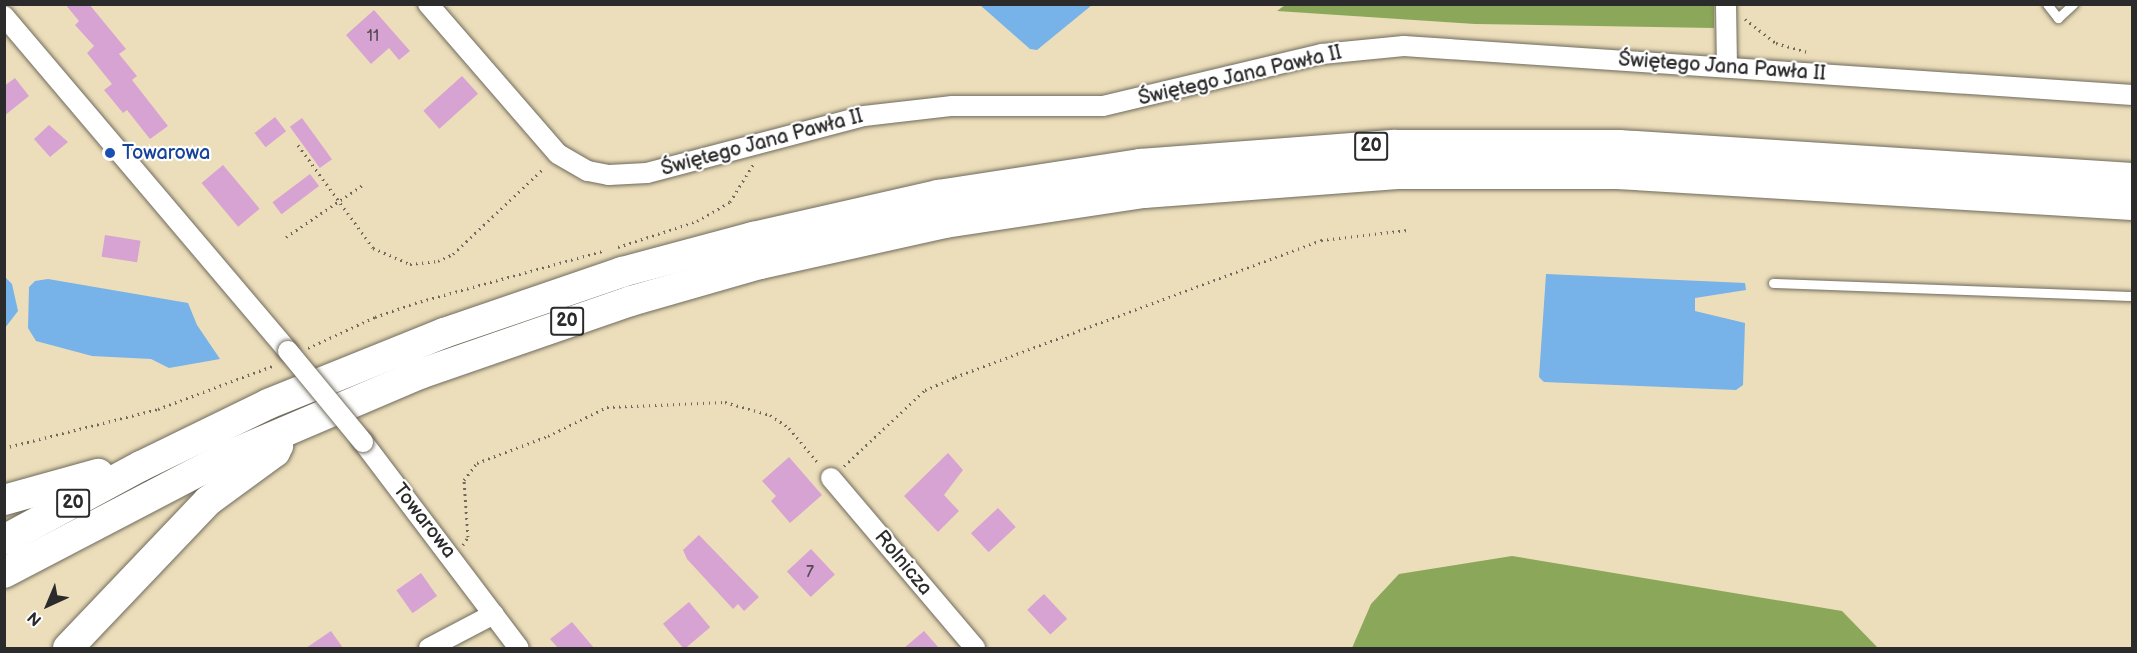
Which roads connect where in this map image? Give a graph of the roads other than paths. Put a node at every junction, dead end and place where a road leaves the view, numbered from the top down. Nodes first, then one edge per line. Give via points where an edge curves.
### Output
1 (428, 4) edge
2 (1726, 4) edge
3 (2047, 4) edge
4 (2073, 4) edge
5 (4, 16) edge
6 (1726, 67) junction
7 (2133, 95) edge
8 (2133, 178) edge
9 (2133, 205) edge
10 (1773, 283) dead end
11 (2133, 296) edge
12 (284, 433) junction
13 (141, 466) junction
14 (831, 478) road end
15 (4, 500) edge
16 (4, 540) edge
17 (4, 573) edge
18 (494, 614) junction
19 (68, 648) edge
20 (429, 648) edge
21 (519, 648) edge
22 (975, 648) edge

1 - 6 street, Świętego Jana Pawła II via 558,153 588,171 629,176 864,116 914,108 1103,106 1322,54 1367,49 1442,47
2 - 6 street
3 - 4 lane via 2058,18
5 - 18 street, Towarowa, bridge via 363,442
6 - 7 street, Świętego Jana Pawła II
8 - 13 main road, 20 via 1759,153 1523,144 1262,152 1039,178 938,195 753,237 556,293 333,375
9 - 12 main road, 20 via 1768,180 1535,172 1397,174 1144,193 945,223 717,276 492,347
10 - 11 lane
12 - 17 main road, 20 via 230,455 101,519
12 - 19 main road via 275,452 208,501
13 - 15 main road via 117,467
13 - 16 main road, 20
14 - 22 street, Rolnicza
18 - 20 street
18 - 21 street, Towarowa

